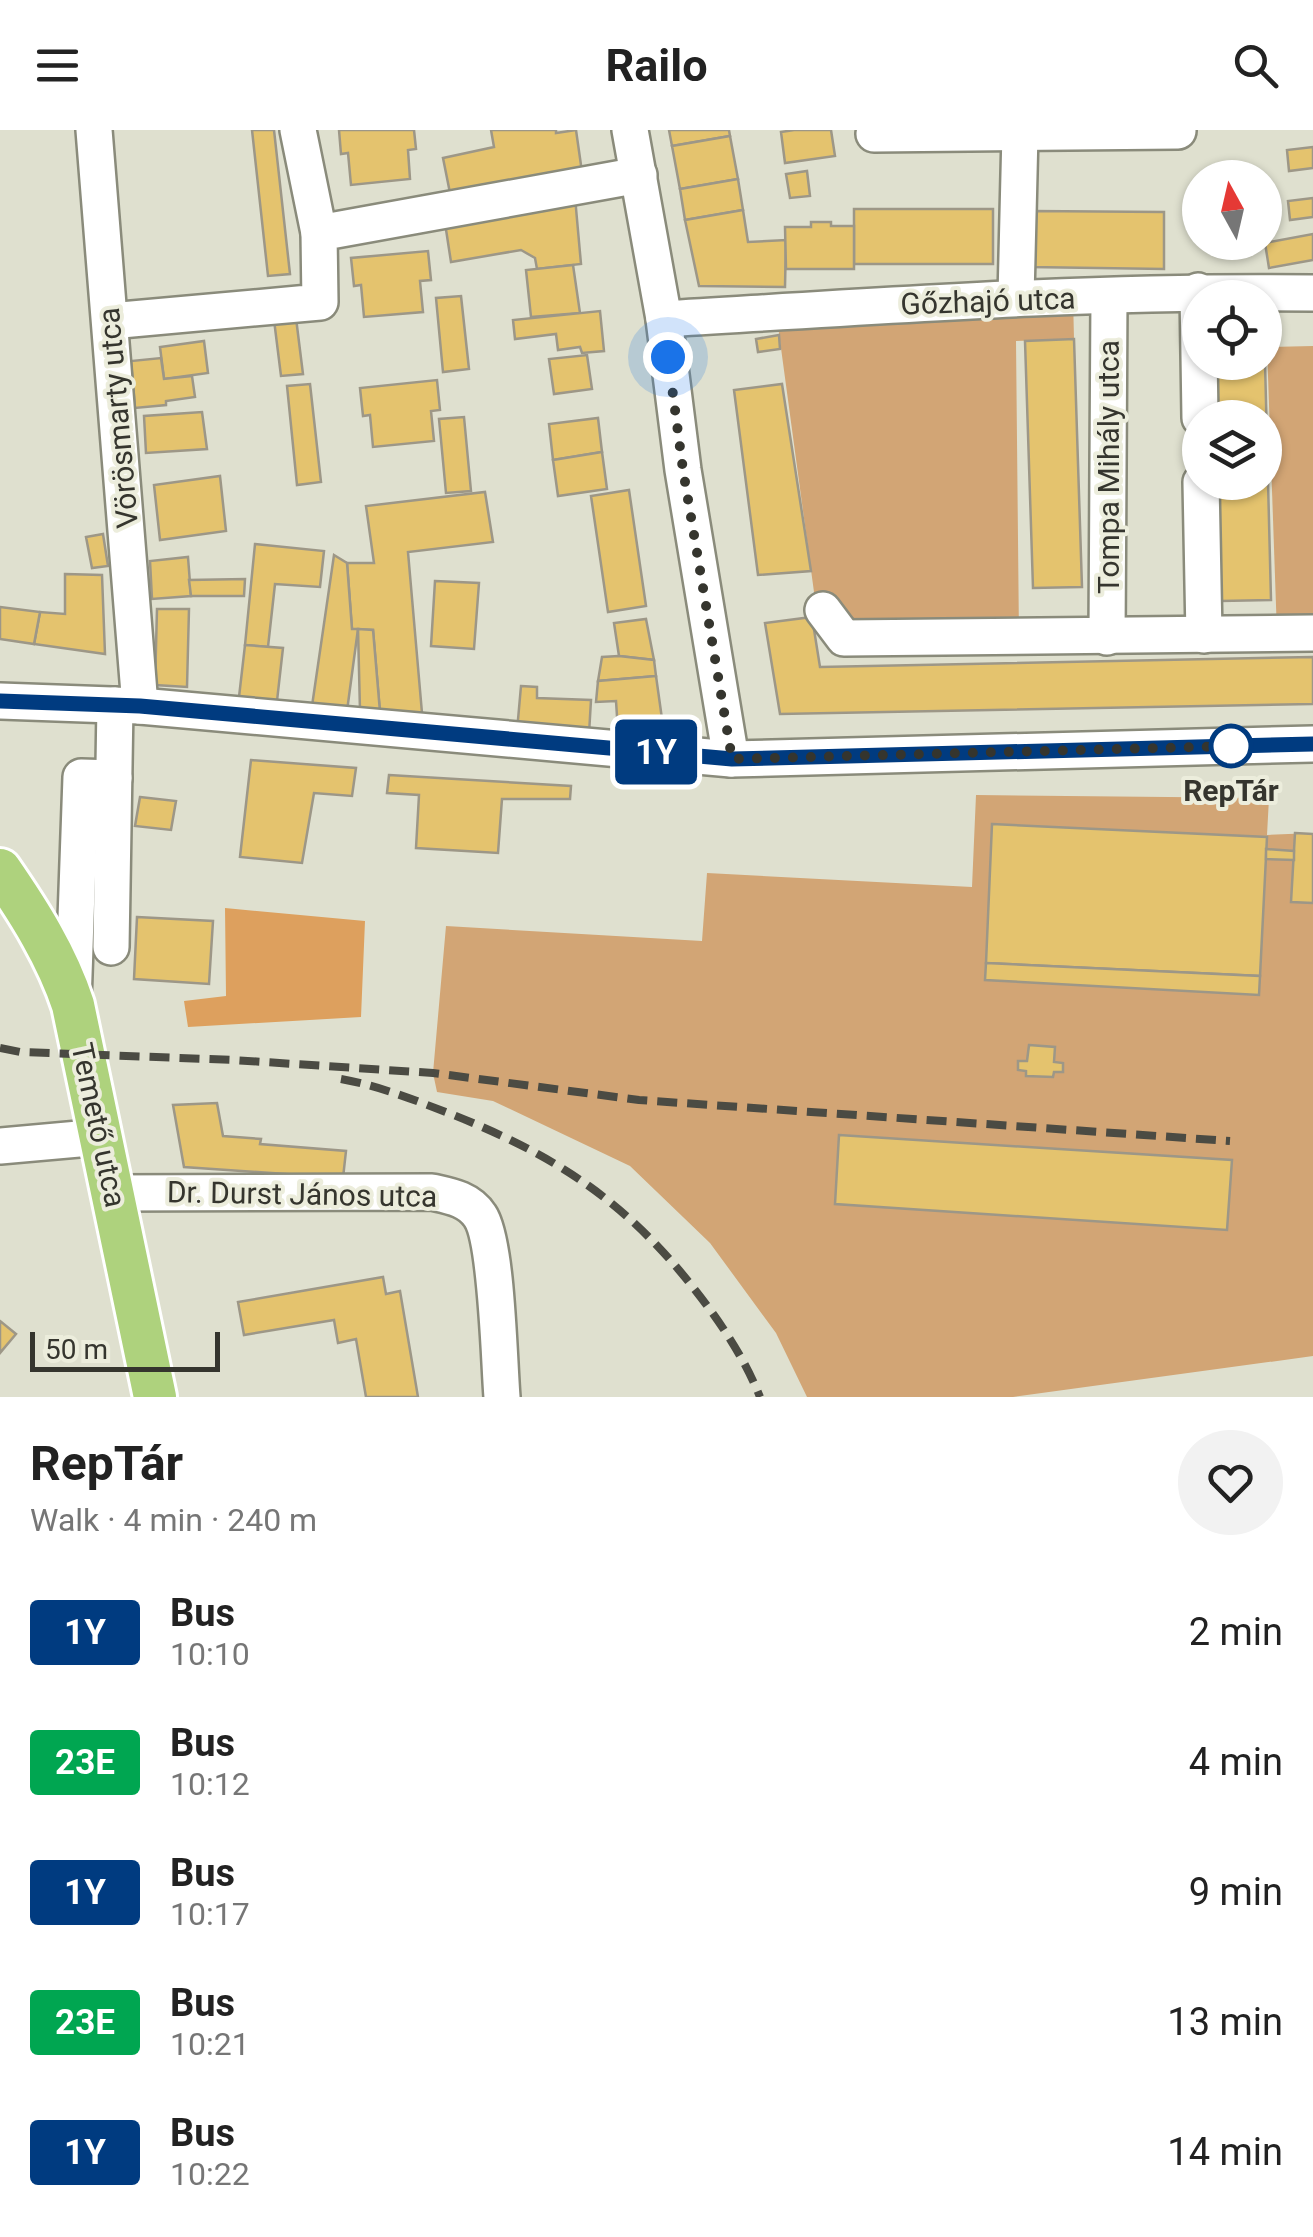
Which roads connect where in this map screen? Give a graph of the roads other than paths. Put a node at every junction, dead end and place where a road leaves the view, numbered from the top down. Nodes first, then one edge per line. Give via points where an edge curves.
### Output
1 (94, 130) edge
2 (298, 130) edge
3 (630, 130) edge
4 (1178, 131) edge
5 (1020, 133) junction
6 (874, 134) dead end
7 (639, 175) junction
8 (319, 233) junction
9 (1282, 292) edge
10 (1313, 292) edge
11 (1182, 293) edge
12 (1016, 297) junction
13 (1109, 297) junction
14 (664, 319) junction
15 (110, 321) junction
16 (1201, 500) edge
17 (823, 610) dead end
18 (1313, 633) edge
19 (1204, 635) junction
20 (1107, 637) junction
21 (0, 701) edge
22 (128, 705) junction
23 (1313, 744) edge
24 (732, 759) junction
25 (0, 870) edge
26 (95, 883) junction
27 (111, 947) dead end
28 (72, 1006) junction
29 (101, 1137) junction
30 (0, 1146) edge
31 (113, 1193) junction
32 (155, 1397) edge
33 (502, 1397) edge

1 - 15 street, Vörösmarty utca
2 - 8 street
3 - 7 street
4 - 5 street
5 - 6 street
5 - 12 street
7 - 8 street
7 - 14 street
8 - 15 street via 320,302
9 - 10 street, Gőzhajó utca
11 - 13 street, Gőzhajó utca
12 - 13 street, Gőzhajó utca
12 - 14 street, Gőzhajó utca
13 - 20 street, Tompa Mihály utca
14 - 24 street
15 - 22 street, Vörösmarty utca
16 - 19 street
17 - 20 street via 844,638
18 - 19 street
19 - 20 street
21 - 22 street
22 - 24 street
22 - 26 street, Vörösmarty utca
23 - 24 street
25 - 28 main road, Temető utca via 64,979
26 - 27 street
26 - 28 street
28 - 29 main road, Temető utca
29 - 30 street
29 - 31 main road, Temető utca
31 - 32 main road, Temető utca
31 - 33 street, Dr. Durst János utca via 432,1192 460,1198 480,1215 490,1240

